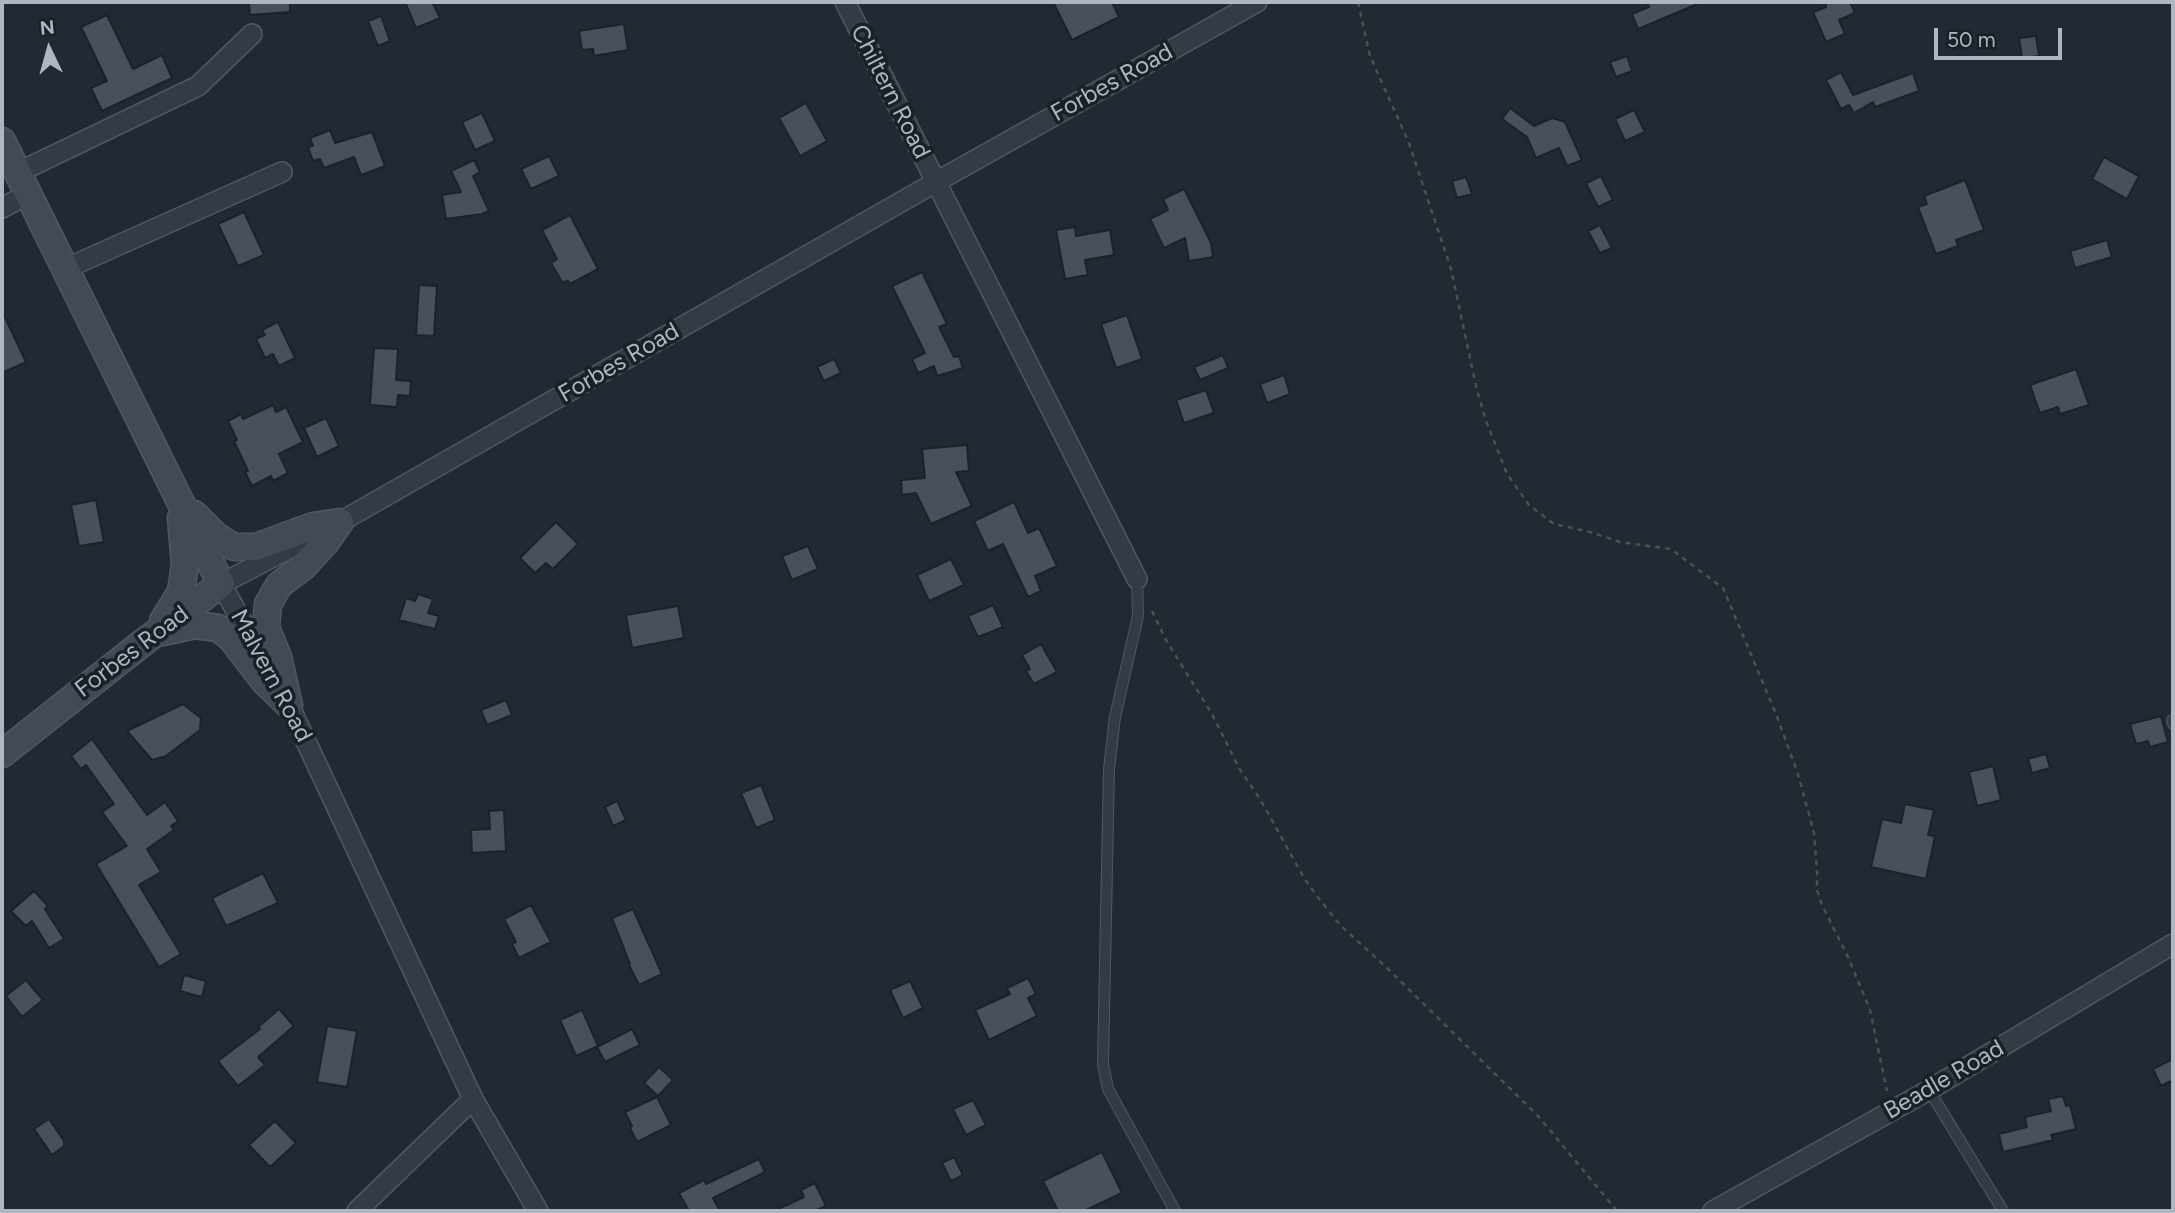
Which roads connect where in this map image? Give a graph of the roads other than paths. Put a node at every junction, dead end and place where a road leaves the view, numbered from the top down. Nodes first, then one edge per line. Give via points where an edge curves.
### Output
1 (845, 2) edge
2 (1256, 2) edge
3 (252, 34) dead end
4 (2, 141) edge
5 (282, 172) dead end
6 (936, 182) junction
7 (23, 183) junction
8 (2, 208) edge
9 (65, 269) junction
10 (178, 498) junction
11 (340, 522) junction
12 (1137, 579) joint
13 (221, 584) junction
14 (155, 634) junction
15 (289, 705) junction
16 (2, 754) edge
17 (2173, 944) edge
18 (1929, 1090) junction
19 (473, 1099) junction
20 (357, 1211) edge
21 (538, 1211) edge
22 (1175, 1211) edge
23 (1713, 1211) edge
24 (2003, 1211) edge

1 - 6 street, Chiltern Road
2 - 6 street, Forbes Road
3 - 7 street via 198,86
4 - 7 main road, Malvern Road
5 - 9 street
6 - 11 street, Forbes Road
6 - 12 street, Chiltern Road
7 - 8 street
7 - 9 main road, Malvern Road
9 - 10 main road, Malvern Road
10 - 11 main road via 216,536 234,547 256,547 313,526
10 - 13 main road, Malvern Road
10 - 14 main road via 186,564 181,592
11 - 13 street, Forbes Road
11 - 15 main road via 303,567 279,585 268,604 266,628
12 - 22 lane via 1138,616 1115,717 1109,769 1103,1063 1108,1089
13 - 14 main road, Forbes Road
13 - 15 street, Malvern Road
14 - 15 main road via 195,625 218,628
14 - 16 main road, Forbes Road
15 - 19 street, Malvern Road
17 - 18 street, Beadle Road
18 - 23 street, Beadle Road
18 - 24 lane
19 - 20 street
19 - 21 street, Malvern Road

